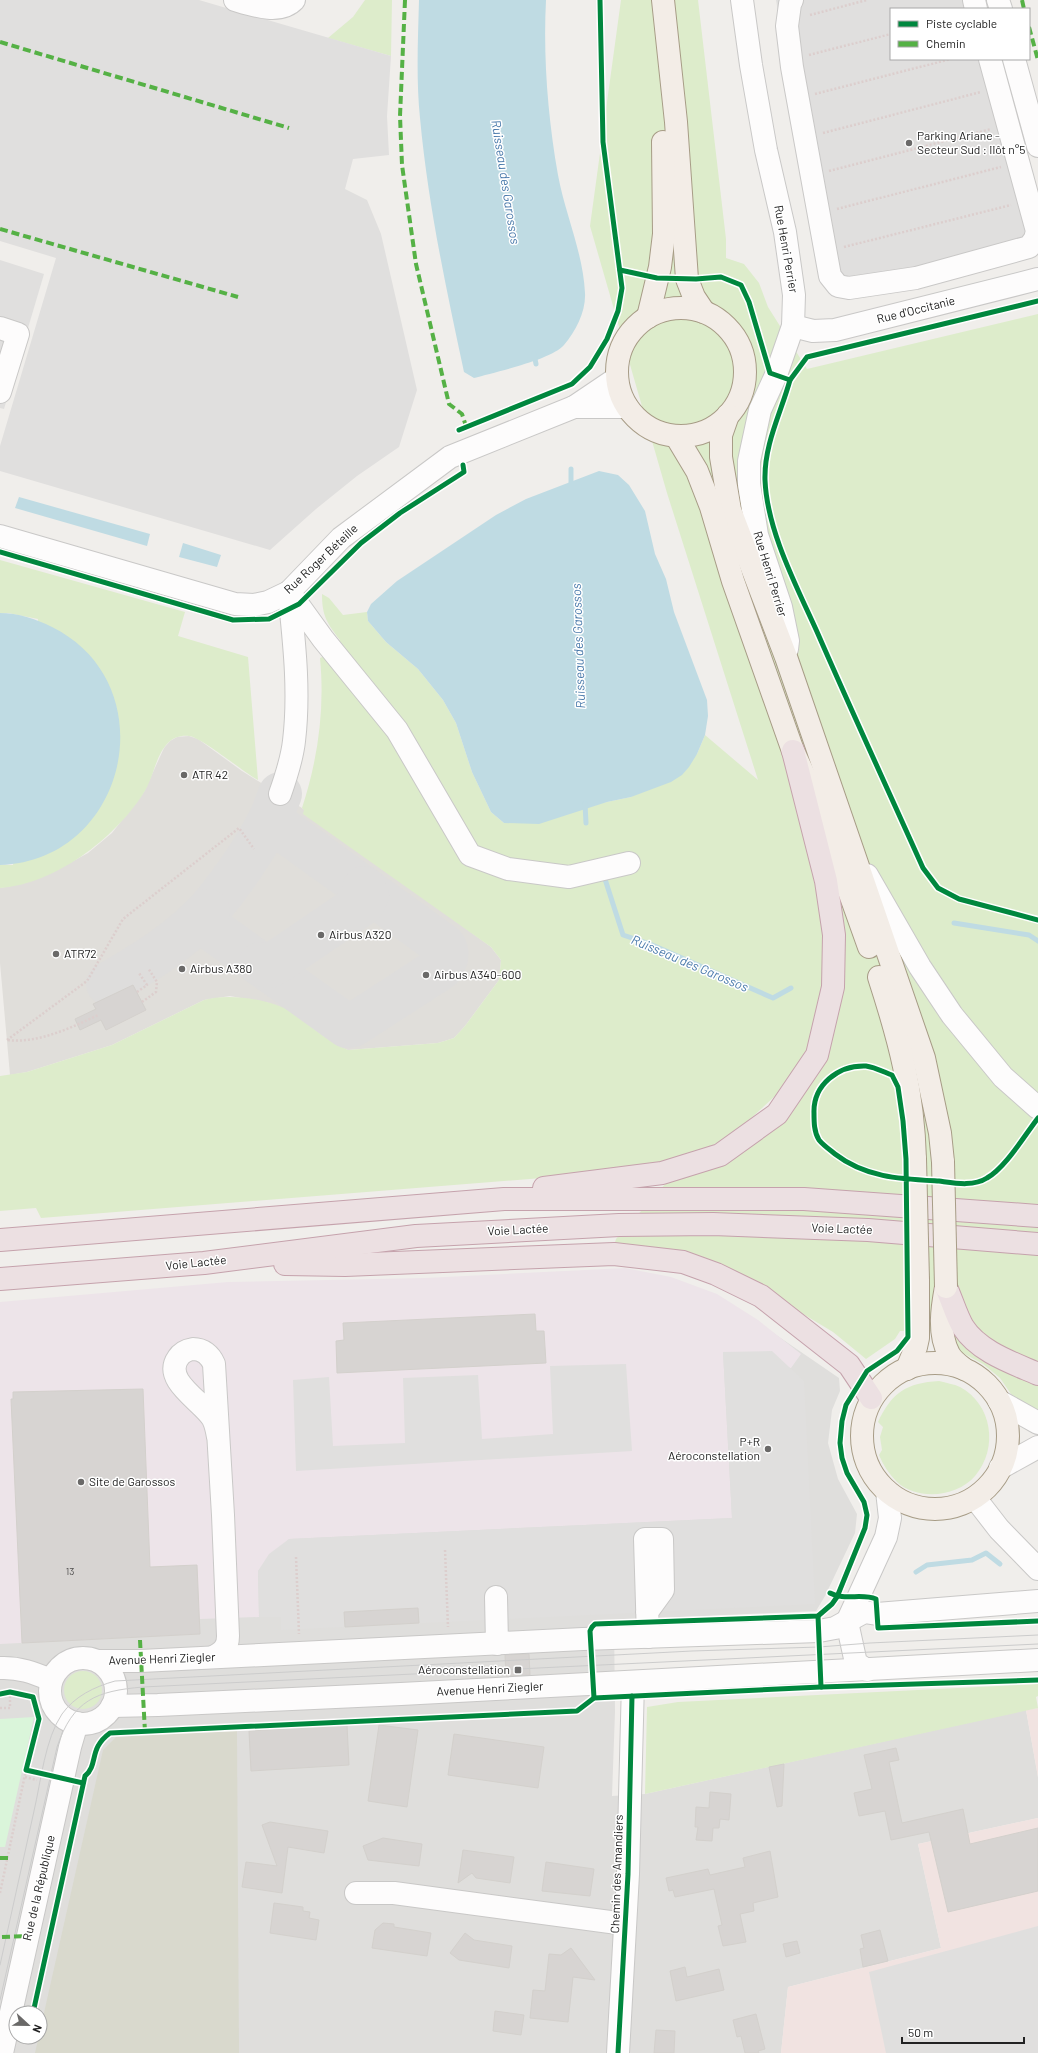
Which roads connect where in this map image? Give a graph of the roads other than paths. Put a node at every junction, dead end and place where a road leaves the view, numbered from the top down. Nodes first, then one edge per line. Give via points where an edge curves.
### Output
1 (235, 0) edge
2 (294, 0) edge
3 (663, 0) edge
4 (742, 0) edge
5 (792, 0) edge
6 (666, 34) junction
7 (990, 60) edge
8 (1014, 60) edge
9 (1038, 146) edge
10 (1038, 279) edge
11 (704, 312) junction
12 (648, 317) junction
13 (793, 326) junction
14 (0, 328) edge
15 (617, 378) junction
16 (0, 392) edge
17 (574, 407) junction
18 (627, 407) junction
19 (728, 415) junction
20 (676, 436) junction
21 (0, 536) edge
22 (289, 592) junction
23 (786, 657) junction
24 (793, 751) junction
25 (280, 794) dead end
26 (851, 848) junction
27 (629, 863) dead end
28 (1035, 1106) edge
29 (504, 1199) junction
30 (1038, 1216) edge
31 (0, 1240) edge
32 (1038, 1244) edge
33 (204, 1263) junction
34 (0, 1279) edge
35 (946, 1287) junction
36 (907, 1369) junction
37 (964, 1369) junction
38 (1038, 1374) edge
39 (871, 1398) junction
40 (999, 1401) junction
41 (1038, 1422) edge
42 (218, 1437) dead end
43 (1038, 1447) edge
44 (1000, 1468) junction
45 (887, 1491) junction
46 (975, 1498) junction
47 (654, 1539) dead end
48 (1038, 1569) edge
49 (496, 1597) dead end
50 (1038, 1601) edge
51 (847, 1622) junction
52 (648, 1637) junction
53 (497, 1644) junction
54 (214, 1657) junction
55 (1038, 1660) edge
56 (99, 1661) junction
57 (867, 1670) junction
58 (5, 1675) edge
59 (51, 1680) junction
60 (633, 1682) junction
61 (112, 1706) junction
62 (77, 1723) junction
63 (356, 1893) dead end
64 (626, 1924) junction
65 (2, 2053) edge
66 (618, 2053) edge

1 - 2 street via 255,6 276,8
3 - 6 main road
4 - 13 street, Rue Henri Perrier via 766,150 789,261 794,295
5 - 7 street via 787,26 792,67 830,276 838,286 849,288 916,278 1029,248 1037,231
6 - 11 main road via 676,122 687,279 694,297
6 - 12 main road via 663,127 664,234 660,268
8 - 9 street
10 - 13 street, Rue d'Occitanie via 835,330 813,331
11 - 12 main road via 673,309
11 - 19 main road via 722,322 735,338 743,356 745,377 740,397
12 - 15 main road via 630,333 619,354
13 - 23 street, Rue Henri Perrier via 776,375 760,410 749,461 749,484 757,535 780,607 788,642
14 - 16 street via 18,334
15 - 17 street, Rue Roger Béteille
15 - 18 main road via 620,393
17 - 18 street, Rue Roger Béteille
17 - 22 street, Rue Roger Béteille via 450,457 341,538
18 - 20 main road via 640,422 657,432
19 - 20 main road via 713,428 695,435
19 - 23 main road via 721,435 721,457 730,510
20 - 24 main road via 697,471 711,507 733,581
21 - 22 street, Rue Roger Béteille via 235,604 254,605 268,602
22 - 25 street via 295,650 296,705 294,741
22 - 27 street via 323,639 397,730 470,855 508,869 569,877
23 - 26 main road
24 - 29 highway via 826,881 834,936 833,987 817,1055 777,1114 720,1155 662,1173 545,1188
24 - 36 main road, bridge via 819,807 894,1024 910,1092 914,1122 918,1338
26 - 28 street via 920,968 952,1015 1003,1077
26 - 35 main road, bridge via 924,1058 940,1133 943,1162
29 - 30 highway via 804,1199
29 - 31 highway
32 - 33 highway, Voie Lactée via 868,1230 713,1224 619,1225 416,1236
33 - 34 highway, Voie Lactée
33 - 39 highway via 345,1265 614,1254 683,1262 716,1274 761,1296 850,1364
35 - 37 main road via 942,1308 943,1336 949,1355
35 - 38 highway via 964,1327 981,1345 1001,1358
36 - 37 main road via 926,1364 945,1364
36 - 39 main road via 894,1376
37 - 40 main road via 983,1381
39 - 45 main road via 862,1436 865,1457 873,1475
40 - 41 street
40 - 44 main road via 1006,1422 1007,1446
42 - 54 street via 228,1636 226,1647
43 - 44 street
44 - 46 main road via 992,1482
45 - 46 main road via 907,1504 930,1509 958,1506
45 - 51 street via 890,1518 886,1537
46 - 48 street via 999,1529
47 - 52 street via 663,1590 647,1612
49 - 53 street
50 - 51 street, Avenue Henri Ziegler via 877,1614 864,1612
51 - 52 street, Avenue Henri Ziegler via 835,1628 818,1631
51 - 57 street via 856,1663
52 - 53 street, Avenue Henri Ziegler
53 - 54 street, Avenue Henri Ziegler
54 - 56 street, Avenue Henri Ziegler
55 - 57 street, Avenue Henri Ziegler
56 - 59 street via 79,1657 70,1660 61,1665
56 - 61 street via 114,1681 115,1698
57 - 60 street, Avenue Henri Ziegler
58 - 59 street via 13,1668
59 - 62 street via 52,1705 65,1719
60 - 61 street, Avenue Henri Ziegler
60 - 64 street, Chemin des Amandiers
61 - 62 street via 96,1721
62 - 65 street, Rue de la République
63 - 64 street, Chemin des Amandiers via 394,1893
64 - 66 street, Chemin des Amandiers

